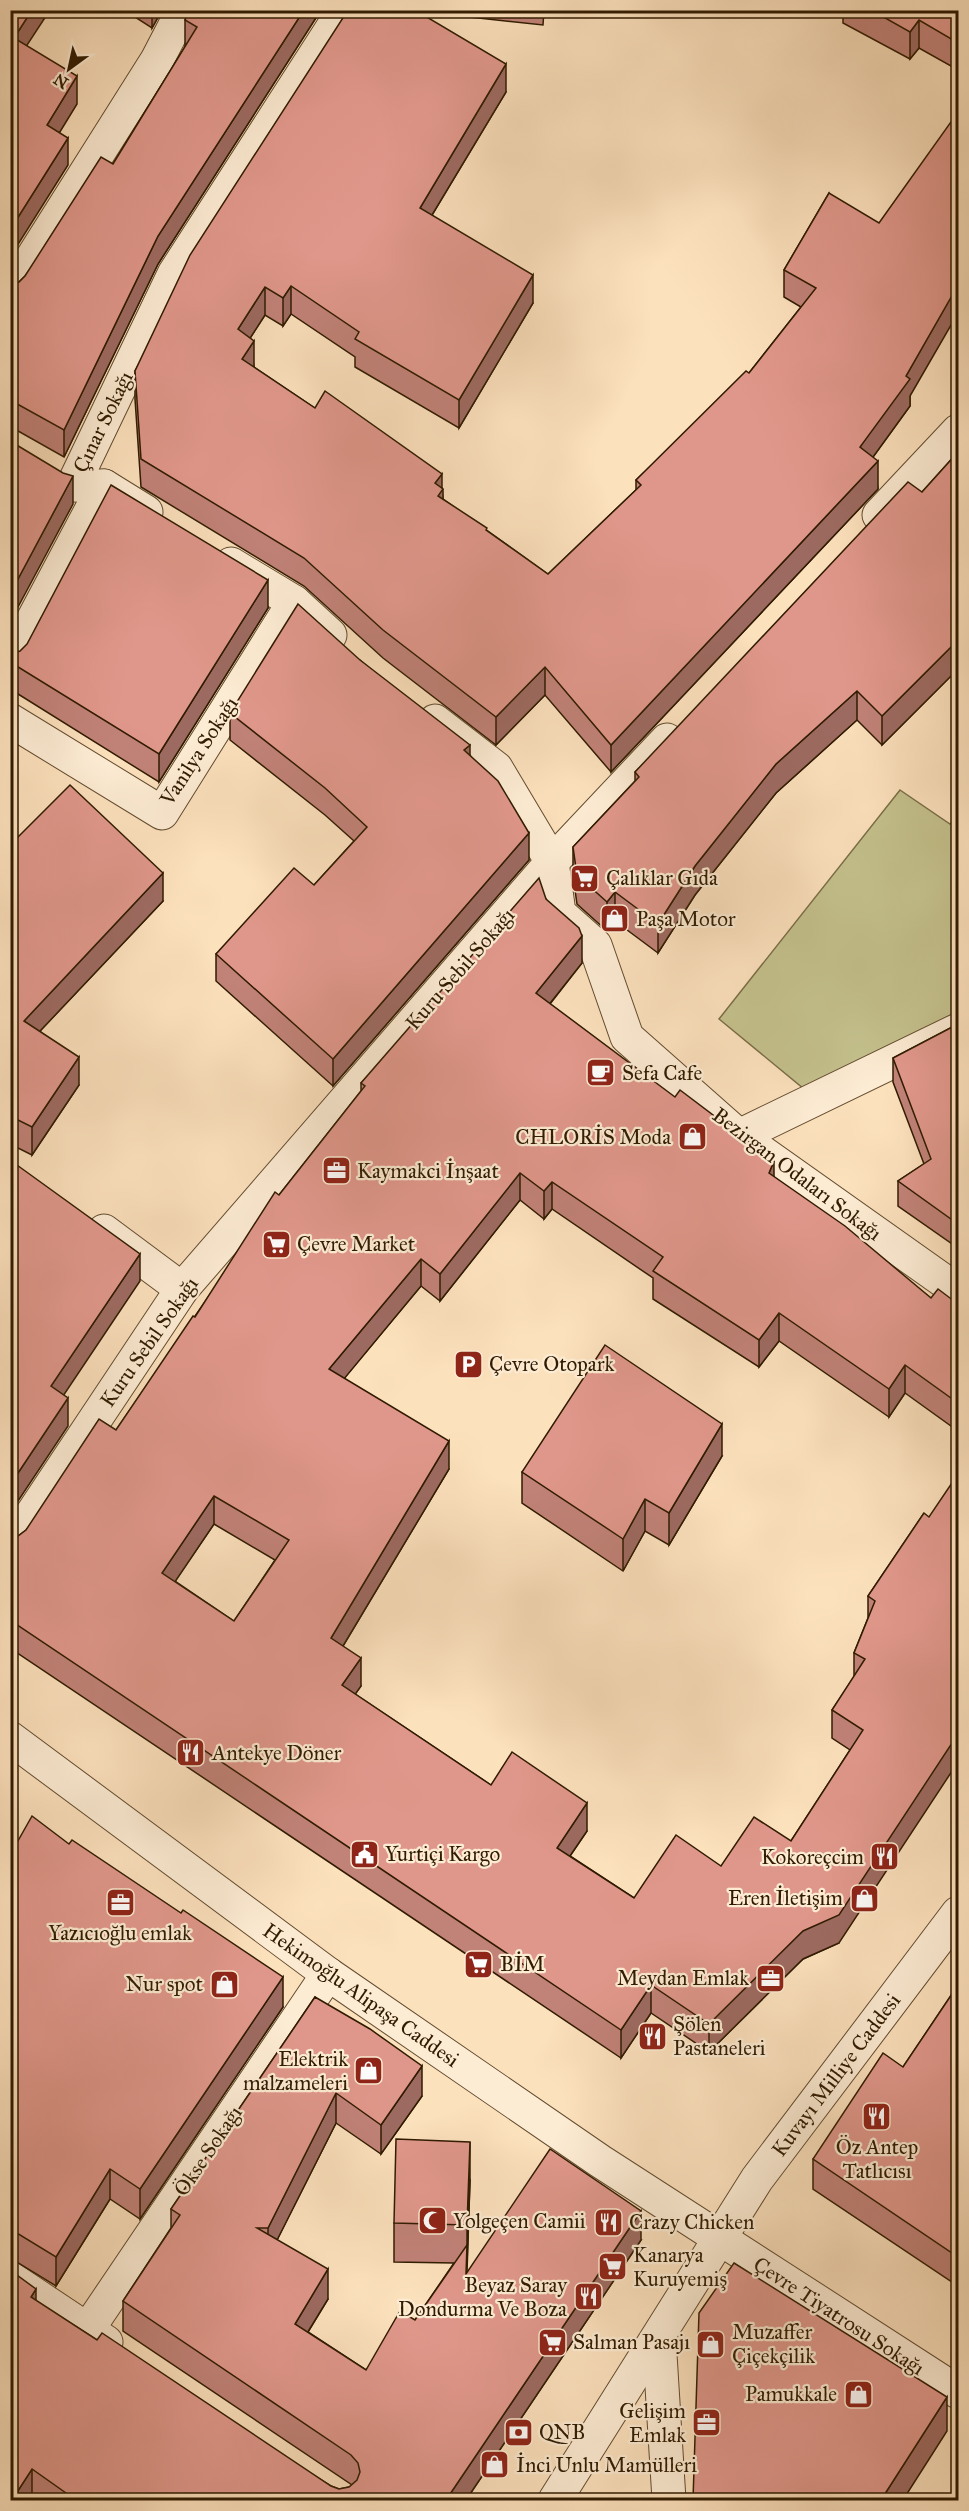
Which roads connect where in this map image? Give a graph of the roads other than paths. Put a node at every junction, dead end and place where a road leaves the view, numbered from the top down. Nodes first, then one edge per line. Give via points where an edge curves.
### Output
1 (183, 10) edge
2 (344, 10) edge
3 (10, 293) edge
4 (958, 432) edge
5 (74, 480) junction
6 (174, 529) edge
7 (861, 535) edge
8 (204, 547) edge
9 (294, 602) junction
10 (353, 656) edge
11 (10, 663) edge
12 (415, 706) edge
13 (690, 716) edge
14 (10, 720) edge
15 (552, 862) junction
16 (958, 1030) edge
17 (739, 1136) junction
18 (77, 1211) edge
19 (955, 1285) edge
20 (182, 1289) junction
21 (10, 1547) edge
22 (10, 1738) edge
23 (958, 1913) edge
24 (328, 1974) junction
25 (720, 2240) junction
26 (10, 2278) edge
27 (88, 2329) junction
28 (659, 2338) junction
29 (127, 2356) edge
30 (958, 2392) edge
31 (555, 2500) edge
32 (669, 2500) edge

1 - 3 street via 157,60
2 - 5 street, Çınar Sokağı via 174,274
4 - 7 street
5 - 6 street, Çınar Sokağı
5 - 11 street
8 - 9 street
9 - 10 street
9 - 14 street, Vanilya Sokağı via 162,813
12 - 15 street via 496,768
13 - 15 street, Kuru Sebil Sokağı
15 - 17 street, Bezirgan Odaları Sokağı via 559,913 595,945 627,1037
15 - 20 street, Kuru Sebil Sokağı
16 - 17 street
17 - 19 street, Bezirgan Odaları Sokağı
18 - 20 street
20 - 21 street, Kuru Sebil Sokağı
22 - 24 street, Hekimoğlu Alipaşa Caddesi
23 - 25 street, Kuvayı Milliye Caddesi via 758,2179
24 - 25 street, Hekimoğlu Alipaşa Caddesi
24 - 27 street, Ökse Sokağı
25 - 28 street, Kuvayı Milliye Caddesi
25 - 30 street, Çevre Tiyatrosu Sokağı
26 - 27 street
27 - 29 street
28 - 31 street, Kuvayı Milliye Caddesi
28 - 32 street

